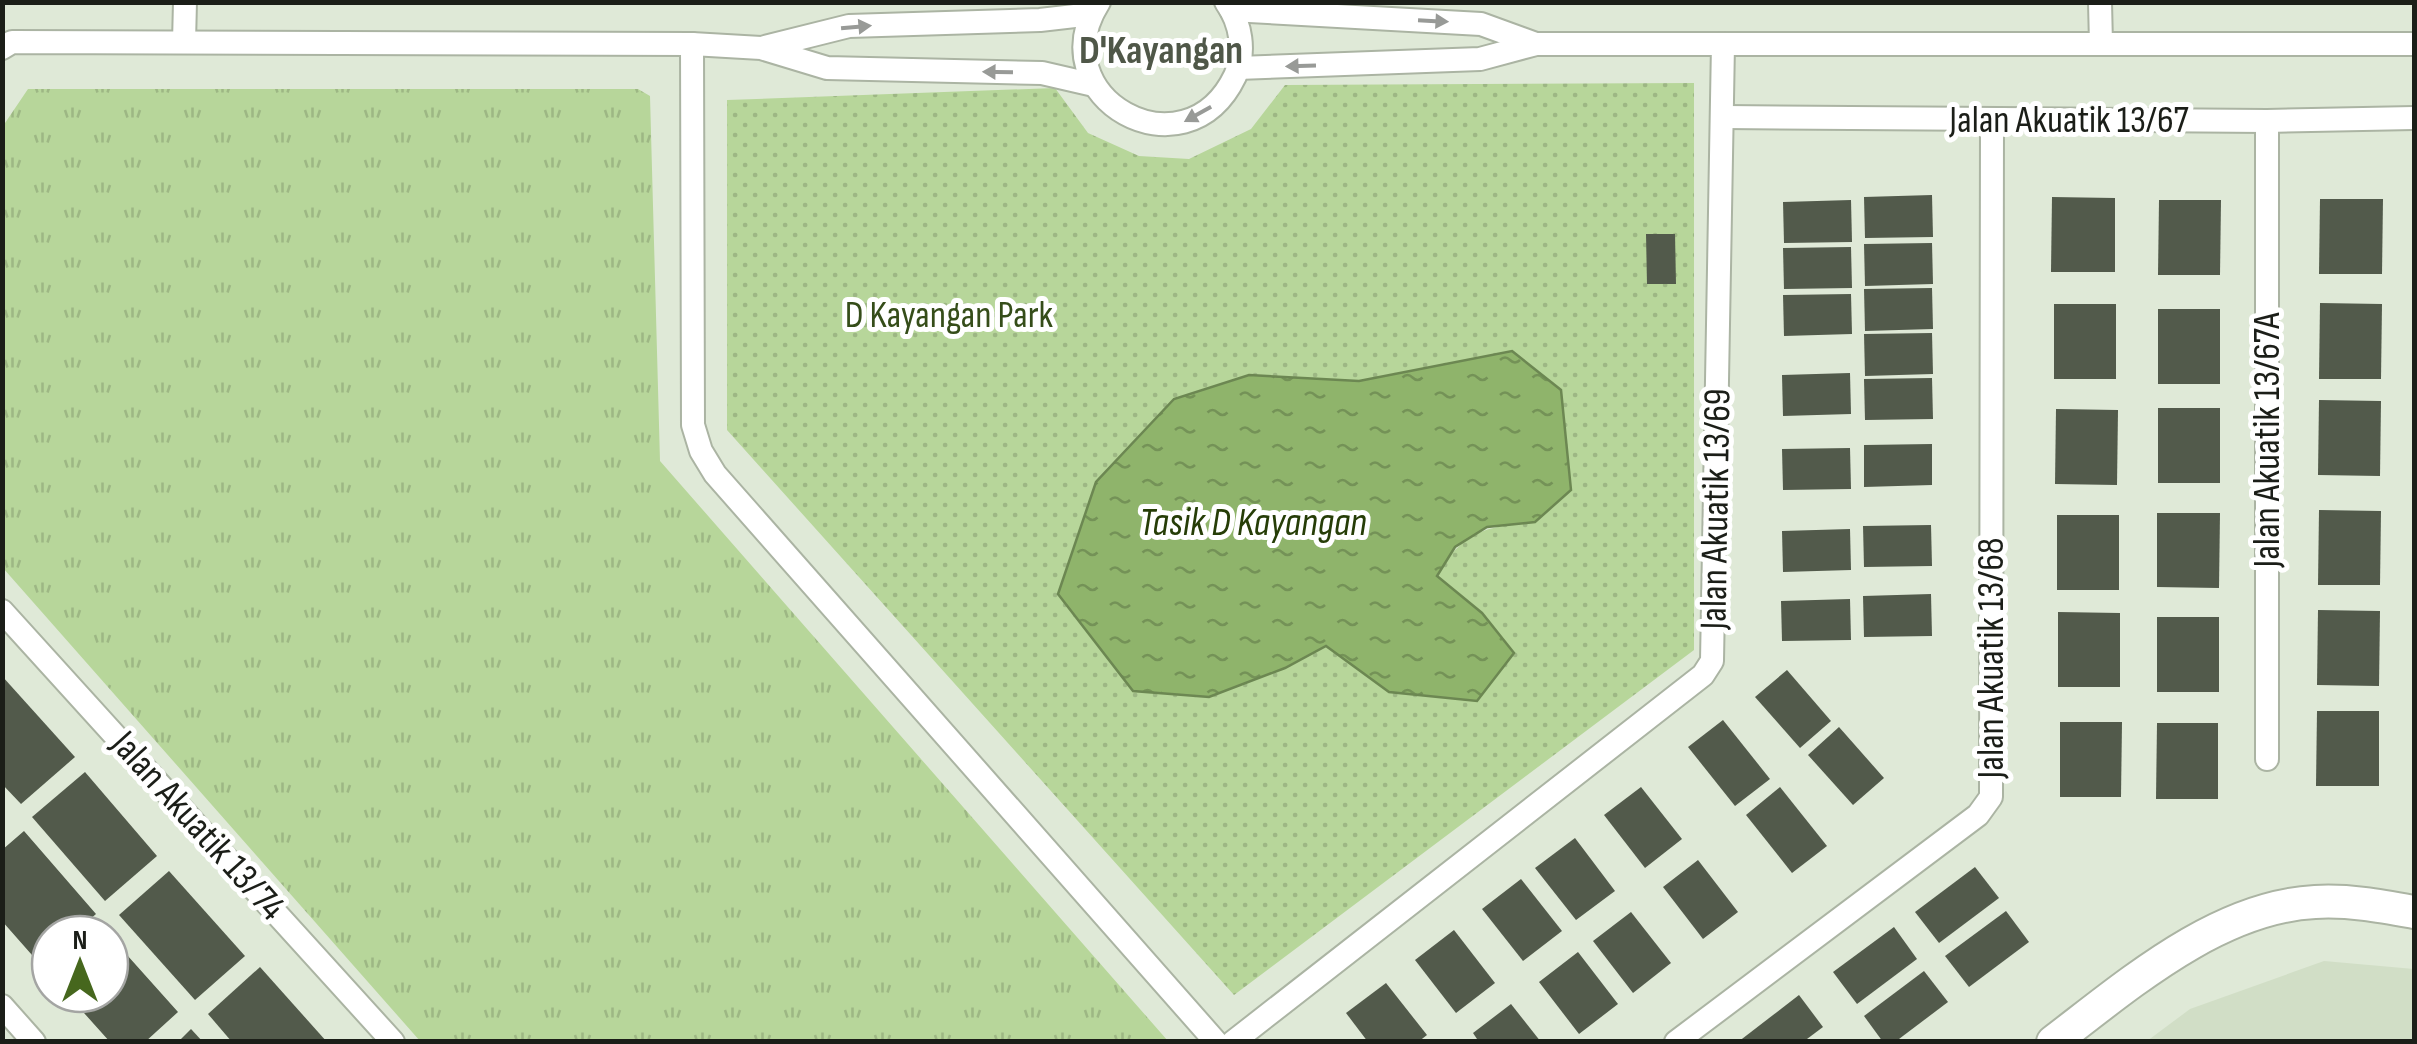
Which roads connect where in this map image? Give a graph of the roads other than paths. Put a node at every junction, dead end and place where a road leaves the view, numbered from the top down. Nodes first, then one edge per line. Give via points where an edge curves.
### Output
1 (185, 2) edge
2 (2100, 2) edge
3 (1228, 6) edge
4 (1096, 8) edge
5 (184, 42) junction
6 (692, 44) junction
7 (1536, 44) junction
8 (1723, 44) junction
9 (2100, 44) junction
10 (2414, 44) edge
11 (2, 48) edge
12 (762, 48) junction
13 (1238, 68) junction
14 (1094, 84) junction
15 (1724, 117) junction
16 (2414, 118) edge
17 (1992, 119) junction
18 (2267, 121) junction
19 (2, 611) edge
20 (2267, 759) dead end
21 (2414, 912) edge
22 (2, 1006) edge
23 (34, 1042) edge
24 (392, 1042) edge
25 (1216, 1042) edge
26 (1233, 1042) edge
27 (1676, 1042) edge
28 (2053, 1042) edge

1 - 5 street
2 - 9 street
3 -> 7 street via 1480,24
3 - 13 street via 1239,28
12 -> 4 street via 849,26 1040,20
4 - 14 street via 1085,37
5 - 6 street
5 - 11 street via 12,42
6 - 12 street
6 - 25 street via 693,425 701,451 728,490
7 - 8 street
7 -> 13 street via 1480,59
8 - 9 street
8 - 15 street, Jalan Akuatik 13/69
9 - 10 street
14 -> 12 street via 1042,73 827,68
13 -> 14 street via 1208,110 1158,125 1110,105
15 - 17 street, Jalan Akuatik 13/67
15 - 26 street, Jalan Akuatik 13/69 via 1712,662
16 - 18 street, Jalan Akuatik 13/67
17 - 18 street, Jalan Akuatik 13/67
17 - 27 street, Jalan Akuatik 13/68 via 1991,797 1978,815
18 - 20 street, Jalan Akuatik 13/67A
19 - 24 street, Jalan Akuatik 13/74
21 - 28 street via 2312,902 2249,915 2157,962
22 - 23 street

